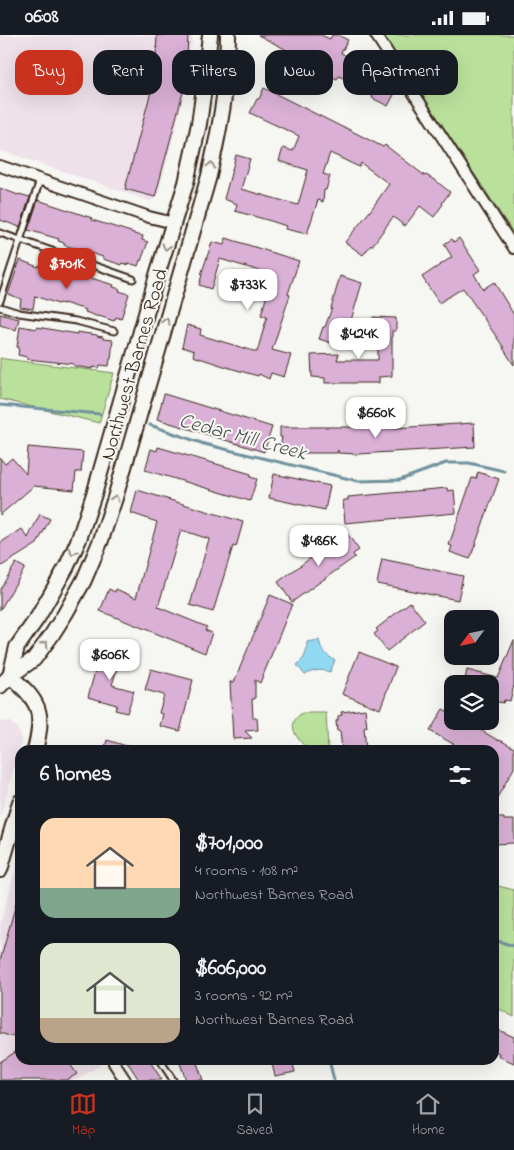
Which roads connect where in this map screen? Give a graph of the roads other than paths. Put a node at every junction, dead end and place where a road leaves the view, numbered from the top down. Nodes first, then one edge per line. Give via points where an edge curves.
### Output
1 (210, 35) edge
2 (228, 35) edge
3 (376, 35) edge
4 (0, 166) edge
5 (40, 180) junction
6 (174, 223) junction
7 (0, 233) edge
8 (21, 240) junction
9 (514, 248) edge
10 (134, 279) dead end
11 (0, 301) edge
12 (0, 307) edge
13 (114, 331) dead end
14 (5, 681) edge
15 (36, 745) edge
16 (15, 819) edge
17 (0, 870) edge
18 (115, 1065) edge
19 (163, 1065) edge
20 (125, 1080) edge
21 (173, 1080) edge

1 - 6 main road, Northwest Barnes Road via 199,125
14 -> 2 main road, Northwest Barnes Road via 34,659 51,636 84,579 101,541 208,176 224,101
3 - 9 street
4 - 5 street
5 - 6 street
5 - 8 lane
6 -> 14 main road, Northwest Barnes Road via 78,539 54,590 18,647
7 - 8 lane
8 - 10 lane
8 - 11 lane
12 - 13 lane
14 - 15 main road via 26,690 37,707 40,723
16 - 17 main road
18 - 20 street
19 - 21 lane

